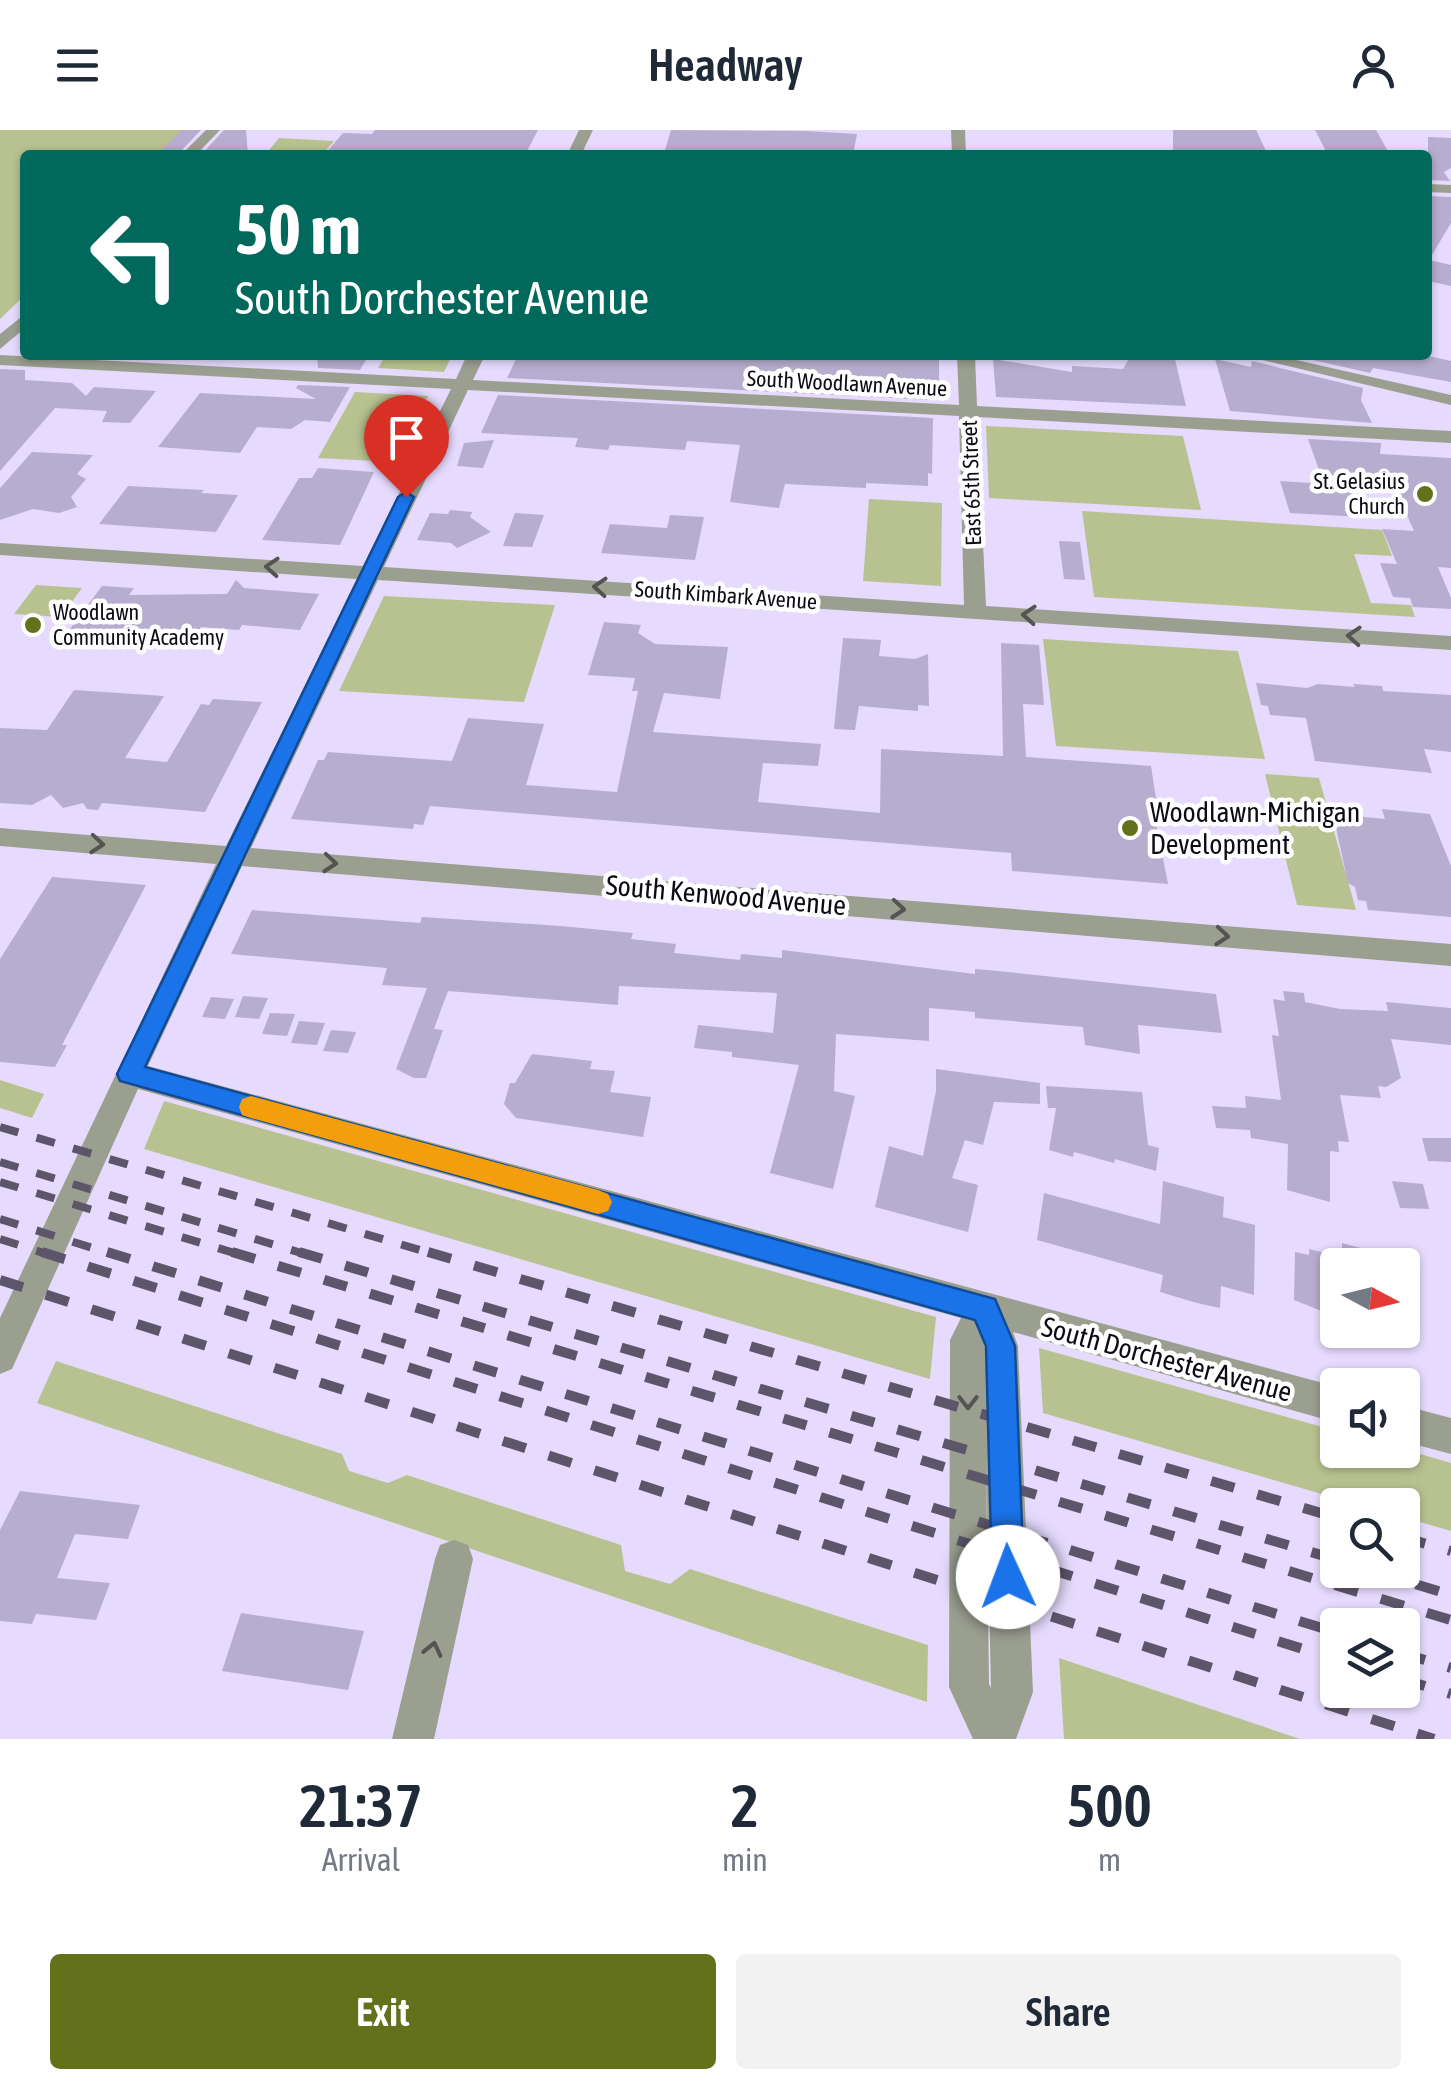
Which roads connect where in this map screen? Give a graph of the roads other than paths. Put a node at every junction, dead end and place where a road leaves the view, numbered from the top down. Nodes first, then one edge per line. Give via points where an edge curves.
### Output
1 (213, 130) edge
2 (193, 150) edge
3 (20, 324) edge
4 (0, 344) edge
5 (0, 360) edge
6 (474, 360) edge
7 (966, 360) edge
8 (1273, 360) edge
9 (461, 385) junction
10 (1451, 400) edge
11 (968, 412) junction
12 (1451, 437) edge
13 (0, 549) edge
14 (369, 573) junction
15 (975, 611) junction
16 (1451, 643) edge
17 (0, 837) edge
18 (233, 855) junction
19 (1451, 954) edge
20 (129, 1074) junction
21 (984, 1309) junction
22 (0, 1357) edge
23 (1320, 1401) edge
24 (1420, 1428) edge
25 (1451, 1436) edge
26 (454, 1559) dead end
27 (413, 1739) edge
28 (995, 1739) edge

1 - 2 street
3 - 4 street
5 - 9 street, South Woodlawn Avenue
6 - 9 street
7 - 11 street, East 65th Street
8 - 10 street
9 - 11 street, South Woodlawn Avenue
9 - 14 street
11 - 12 street, South Woodlawn Avenue
11 - 15 street, East 65th Street
14 -> 13 street, South Kimbark Avenue
15 -> 14 street, South Kimbark Avenue
14 - 18 street
16 -> 15 street, South Kimbark Avenue
17 -> 18 street, South Kenwood Avenue
18 -> 19 street, South Kenwood Avenue
18 - 20 street
20 - 21 street, South Dorchester Avenue
20 - 22 street
21 - 23 street, South Dorchester Avenue
21 - 28 street via 968,1340 969,1687
24 - 25 street
27 -> 26 street

